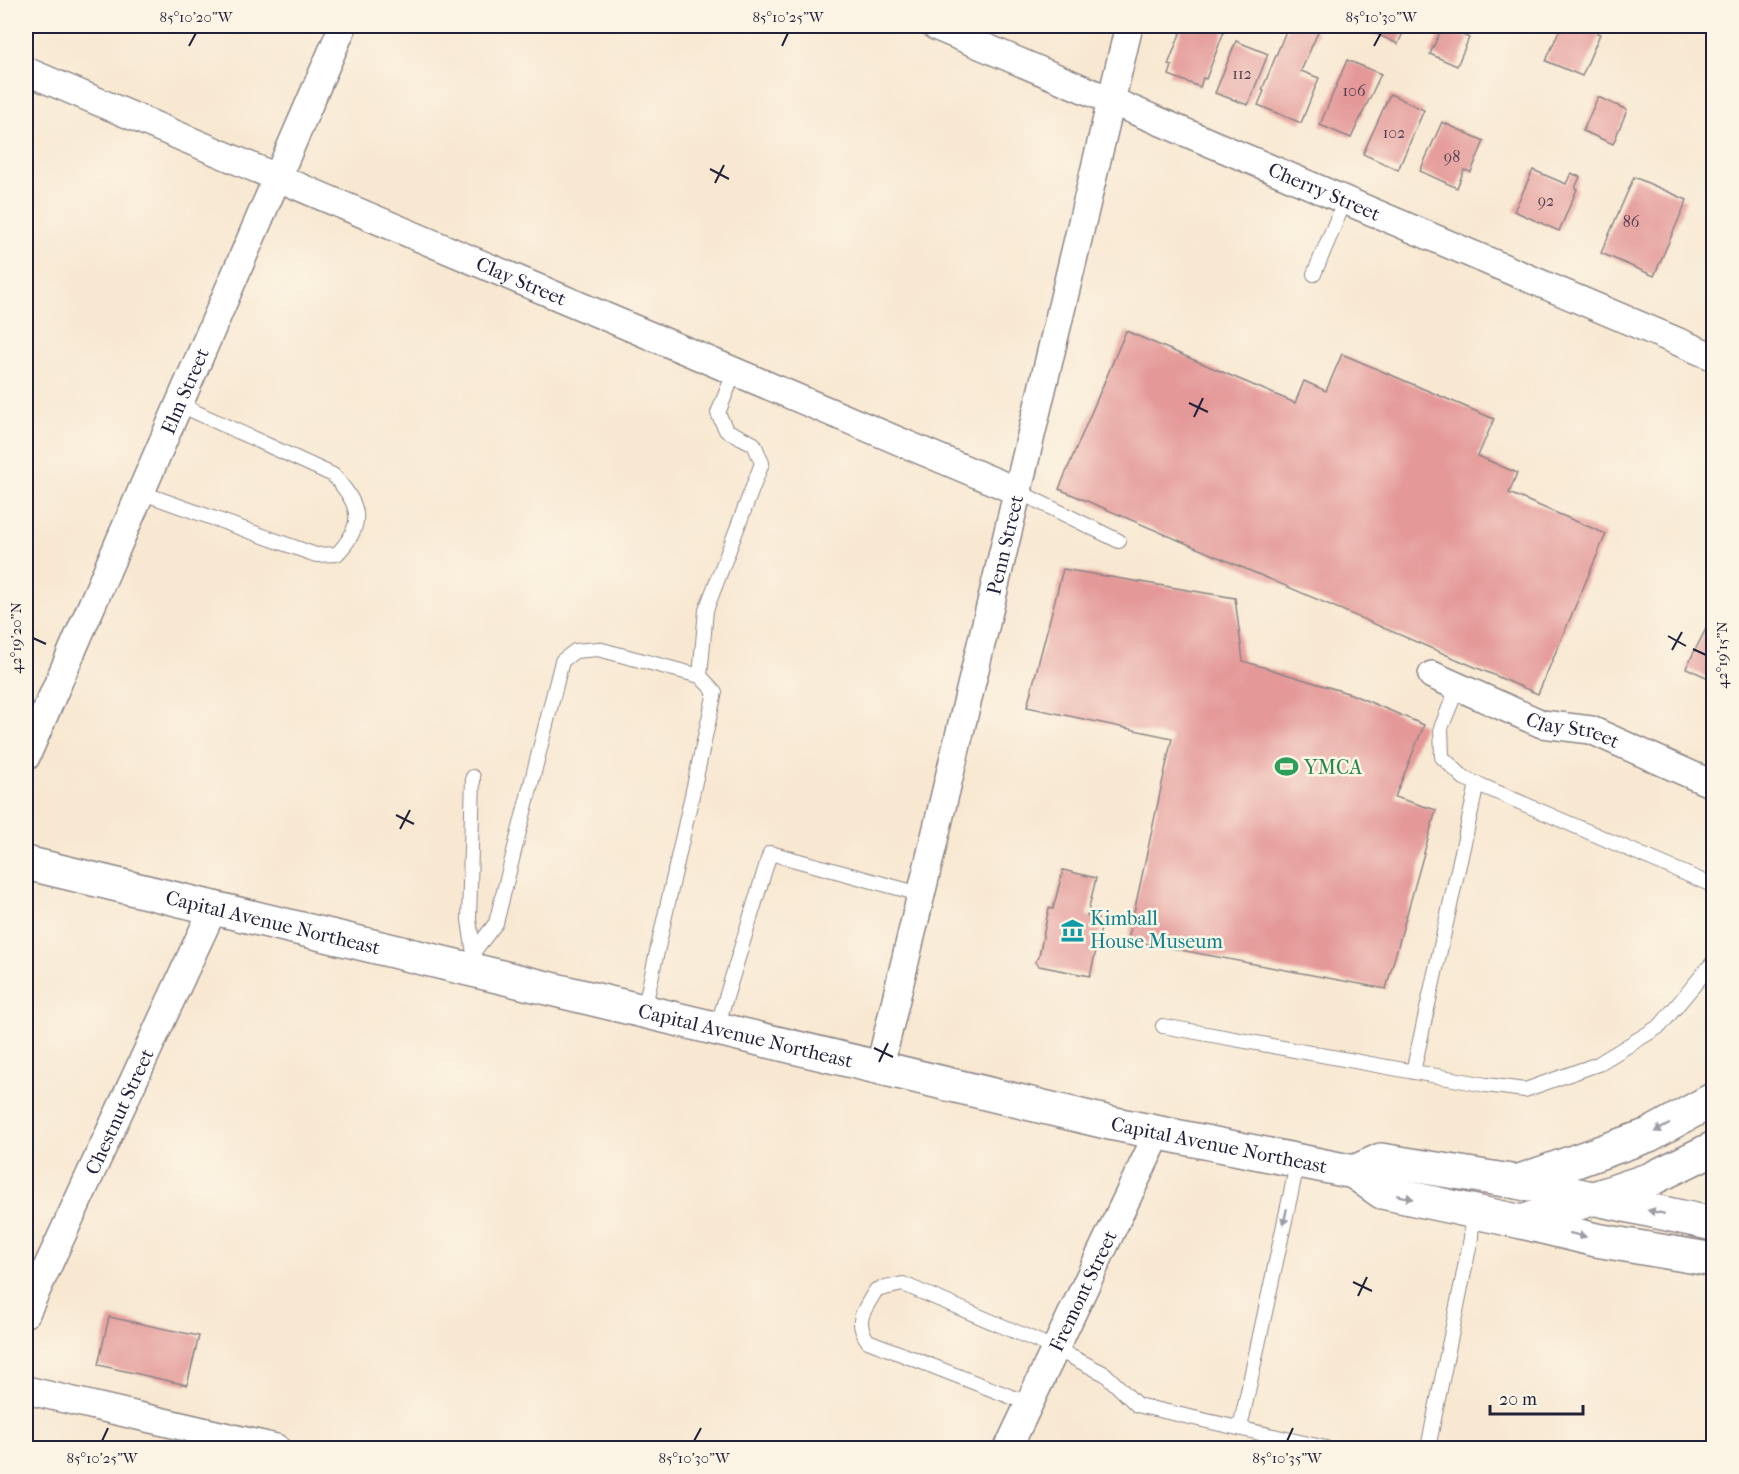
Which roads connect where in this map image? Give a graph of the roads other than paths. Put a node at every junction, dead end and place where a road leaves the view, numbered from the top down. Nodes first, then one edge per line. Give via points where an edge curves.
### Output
1 (343, 26) edge
2 (935, 26) edge
3 (1129, 26) edge
4 (26, 71) edge
5 (1112, 100) junction
6 (278, 179) junction
7 (1345, 200) junction
8 (1314, 274) dead end
9 (1713, 357) edge
10 (734, 373) junction
11 (178, 404) junction
12 (140, 492) junction
13 (1019, 492) junction
14 (1119, 541) dead end
15 (1432, 675) dead end
16 (700, 676) junction
17 (1458, 686) junction
18 (26, 757) edge
19 (473, 777) dead end
20 (1477, 784) junction
21 (1713, 785) edge
22 (26, 863) edge
23 (1713, 886) edge
24 (920, 894) junction
25 (213, 909) junction
26 (474, 960) junction
27 (1713, 961) edge
28 (644, 1010) junction
29 (1164, 1026) dead end
30 (717, 1028) junction
31 (880, 1066) junction
32 (1413, 1071) junction
33 (1713, 1099) edge
34 (1158, 1133) junction
35 (1713, 1148) edge
36 (1298, 1160) junction
37 (1354, 1172) junction
38 (1517, 1182) junction
39 (1594, 1198) junction
40 (1472, 1211) junction
41 (1521, 1222) junction
42 (1713, 1224) edge
43 (1713, 1260) edge
44 (26, 1313) edge
45 (1054, 1348) junction
46 (26, 1390) edge
47 (1027, 1403) junction
48 (1240, 1428) junction
49 (276, 1449) edge
50 (1008, 1449) edge
51 (1326, 1449) edge
52 (1428, 1449) edge

1 - 6 street, Elm Street
2 - 5 street, Cherry Street
3 - 5 street, Penn Street
4 - 6 street, Clay Street
5 - 7 street, Cherry Street
5 - 13 street, Penn Street
6 - 10 street, Clay Street
6 - 11 street, Elm Street
7 - 8 lane
7 - 9 street, Cherry Street
10 - 13 street, Clay Street
10 - 16 lane via 718,413 726,430 754,444 762,463 706,610
11 - 12 street, Elm Street
11 - 12 lane via 333,475 352,495 357,517 350,540 337,554 316,555
12 - 18 street, Elm Street
13 - 14 lane
13 - 24 street, Penn Street
15 - 17 street, Clay Street
16 - 26 lane via 598,649 575,651 562,662 496,923
16 - 28 lane via 715,692
17 - 20 lane via 1441,728 1442,757 1464,778
17 - 21 street, Clay Street via 1542,724 1591,730
19 - 26 lane via 469,920
20 - 23 lane
20 - 32 lane
22 - 25 main road, Capital Avenue Northeast
24 - 30 lane via 770,853
24 - 31 street, Penn Street
25 - 26 main road, Capital Avenue Northeast
25 - 44 street, Chestnut Street
26 - 28 main road, Capital Avenue Northeast
27 - 32 lane via 1660,1026 1598,1064 1525,1090
28 - 30 main road, Capital Avenue Northeast
29 - 32 lane
30 - 31 main road, Capital Avenue Northeast
31 - 34 main road, Capital Avenue Northeast
33 -> 38 main road via 1649,1135
34 - 36 main road, Capital Avenue Northeast
34 - 45 street, Fremont Street
35 - 39 main road via 1651,1179
36 - 37 main road, Capital Avenue Northeast
36 -> 48 lane
37 - 38 main road, Capital Avenue Northeast via 1381,1160
37 -> 40 main road via 1382,1192
38 - 39 main road, Capital Avenue Northeast
39 - 41 main road
42 -> 39 main road, Capital Avenue Northeast
40 - 41 main road
40 - 52 lane via 1471,1238
41 -> 43 main road via 1596,1240
45 - 47 street, Fremont Street
45 - 47 lane via 903,1284 876,1290 860,1317 860,1330 868,1341
45 - 48 lane via 1105,1374 1137,1405
46 - 49 street
47 - 50 street, Fremont Street
48 - 51 lane

